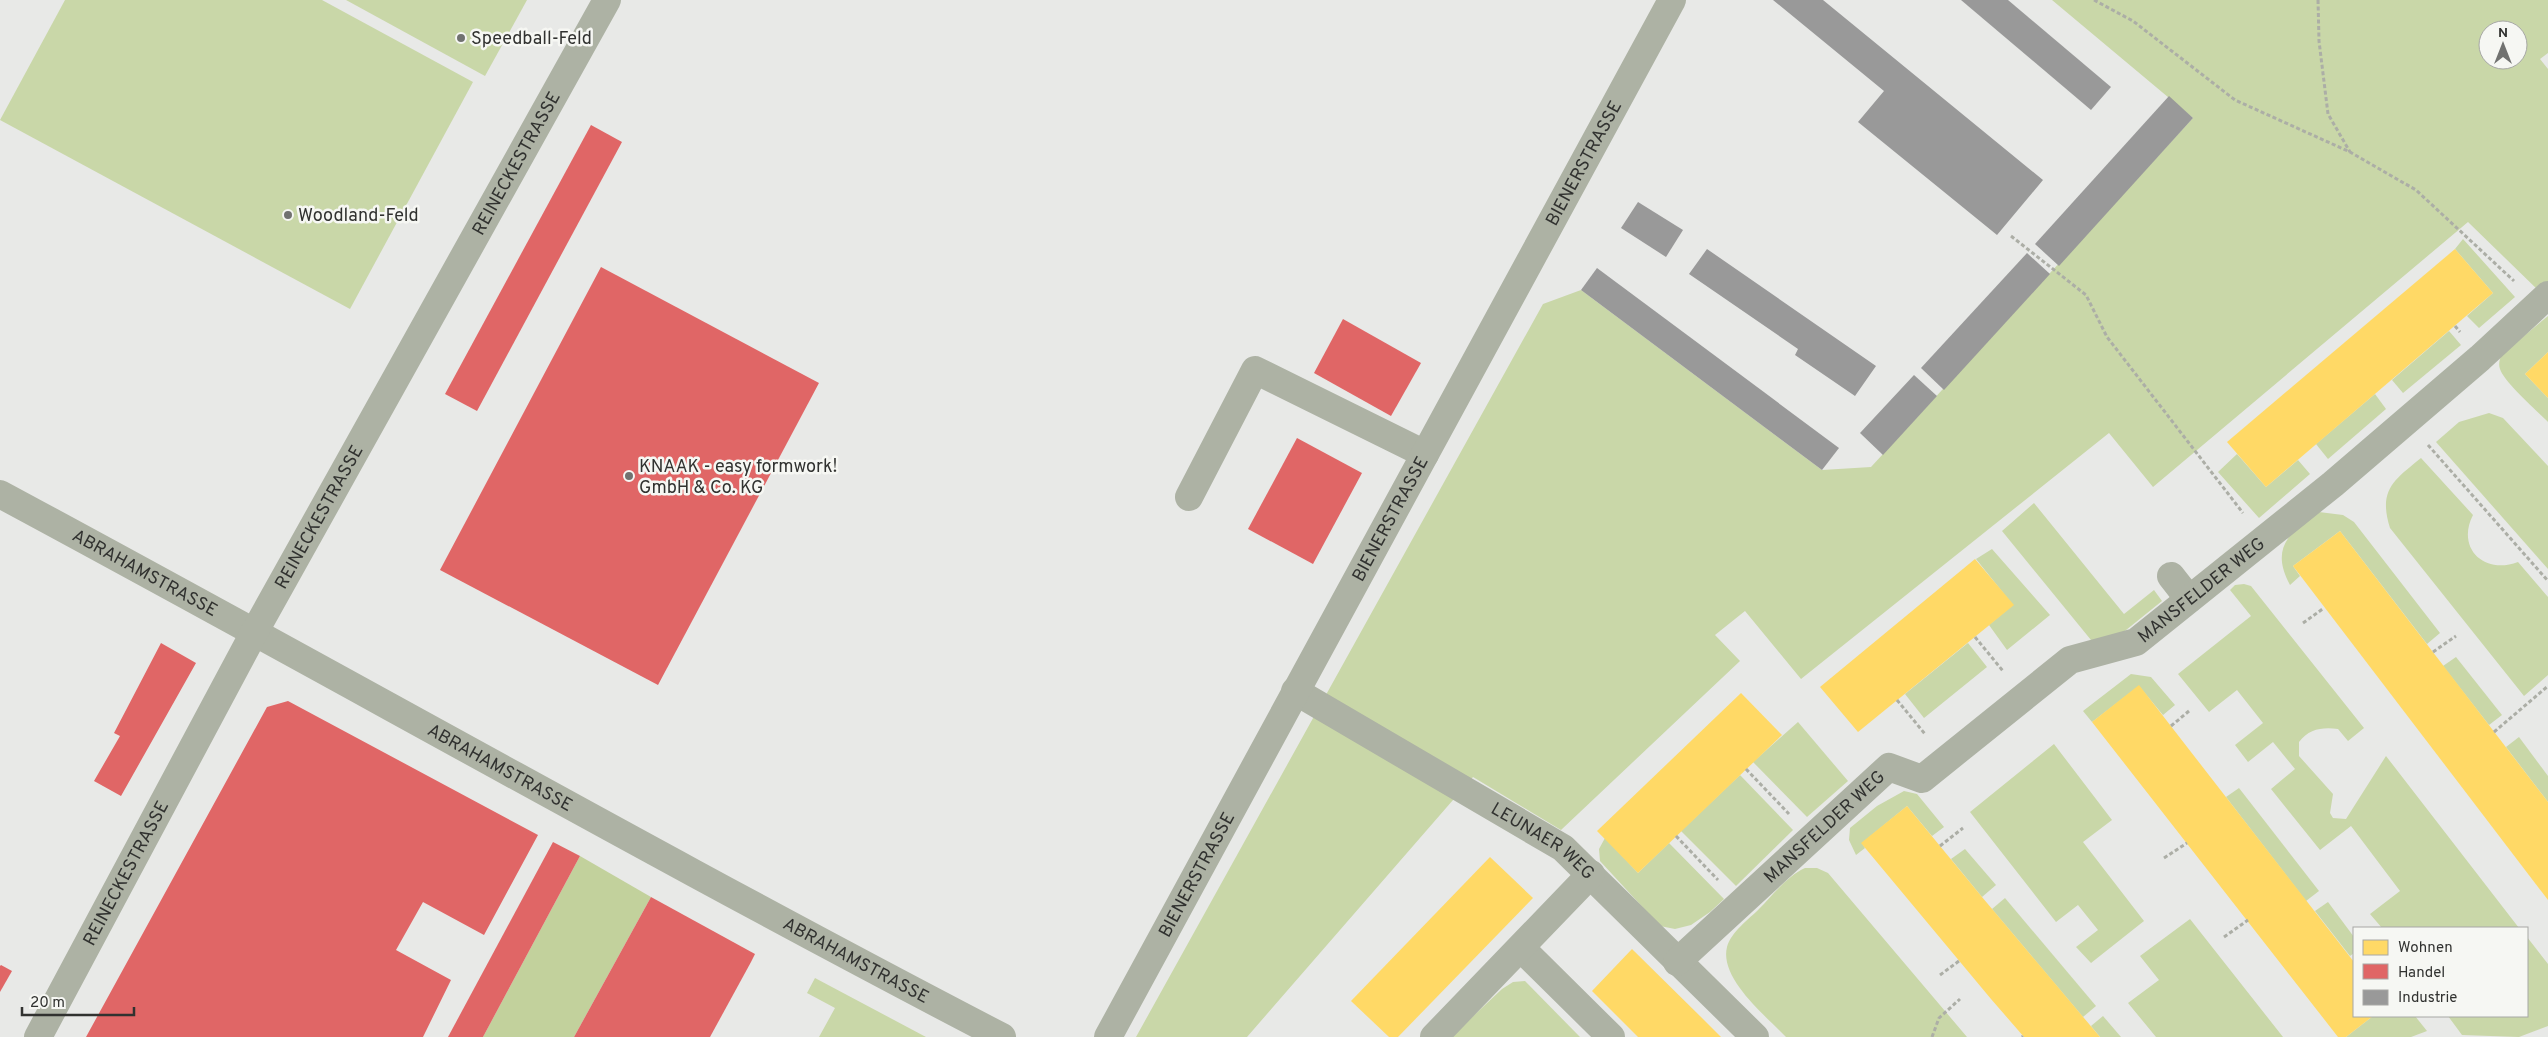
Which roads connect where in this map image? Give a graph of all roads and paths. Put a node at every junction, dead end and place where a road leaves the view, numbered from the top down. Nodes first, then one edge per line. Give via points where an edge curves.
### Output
1 (606, 0) edge
2 (1672, 0) edge
3 (2094, 0) edge
4 (2318, 0) edge
5 (2350, 152) junction
6 (2011, 236) dead end
7 (2543, 300) edge
8 (2406, 421) junction
9 (1425, 454) junction
10 (0, 494) edge
11 (1189, 497) dead end
12 (2263, 539) junction
13 (2171, 576) dead end
14 (2548, 581) edge
15 (2189, 599) junction
16 (2324, 608) dead end
17 (2303, 623) dead end
18 (255, 631) junction
19 (2456, 636) dead end
20 (1975, 637) dead end
21 (2433, 652) dead end
22 (2548, 686) edge
23 (1295, 691) junction
24 (2025, 696) junction
25 (1897, 700) dead end
26 (2189, 711) dead end
27 (2171, 726) dead end
28 (2494, 732) dead end
29 (1947, 759) junction
30 (1746, 769) dead end
31 (1962, 828) dead end
32 (1676, 836) dead end
33 (1812, 838) junction
34 (2187, 843) dead end
35 (1940, 846) dead end
36 (2164, 858) dead end
37 (1591, 874) junction
38 (1741, 904) junction
39 (2248, 920) dead end
40 (2224, 937) dead end
41 (1520, 948) junction
42 (1959, 960) dead end
43 (1677, 962) junction
44 (1940, 975) dead end
45 (1960, 999) dead end
46 (38, 1037) edge
47 (1002, 1037) edge
48 (1108, 1037) edge
49 (1434, 1037) edge
50 (1611, 1037) edge
51 (1755, 1037) edge
52 (1932, 1037) edge

1 - 18 street, REINECKESTRASSE
2 - 9 street, BIENERSTRASSE
3 - 5 path via 2133,21 2235,100
4 - 5 path via 2319,41 2328,114
5 - 7 path via 2416,190
6 - 12 path via 2086,295 2107,337
7 - 8 street, MANSFELDER WEG
8 - 12 street, MANSFELDER WEG
8 - 14 path
9 - 11 street via 1255,370
9 - 23 street, BIENERSTRASSE
10 - 18 street, ABRAHAMSTRASSE
12 - 15 street, MANSFELDER WEG
13 - 15 street
15 - 24 street, MANSFELDER WEG via 2136,642 2070,660
16 - 17 path
18 - 46 street, REINECKESTRASSE
18 - 47 street, ABRAHAMSTRASSE via 814,940
19 - 21 path
20 - 24 path
22 - 28 path
23 - 37 street, LEUNAER WEG via 1562,848
23 - 48 street, BIENERSTRASSE
24 - 29 street, MANSFELDER WEG
25 - 29 path
26 - 27 path
29 - 33 street, MANSFELDER WEG via 1922,779 1889,768
30 - 33 path
31 - 35 path
32 - 38 path
33 - 38 street, MANSFELDER WEG
34 - 36 path
37 - 41 street
37 - 43 street, LEUNAER WEG
38 - 43 street, MANSFELDER WEG
39 - 40 path
41 - 49 street
41 - 50 street
42 - 44 path
43 - 51 street, LEUNAER WEG
45 - 52 path via 1939,1018

